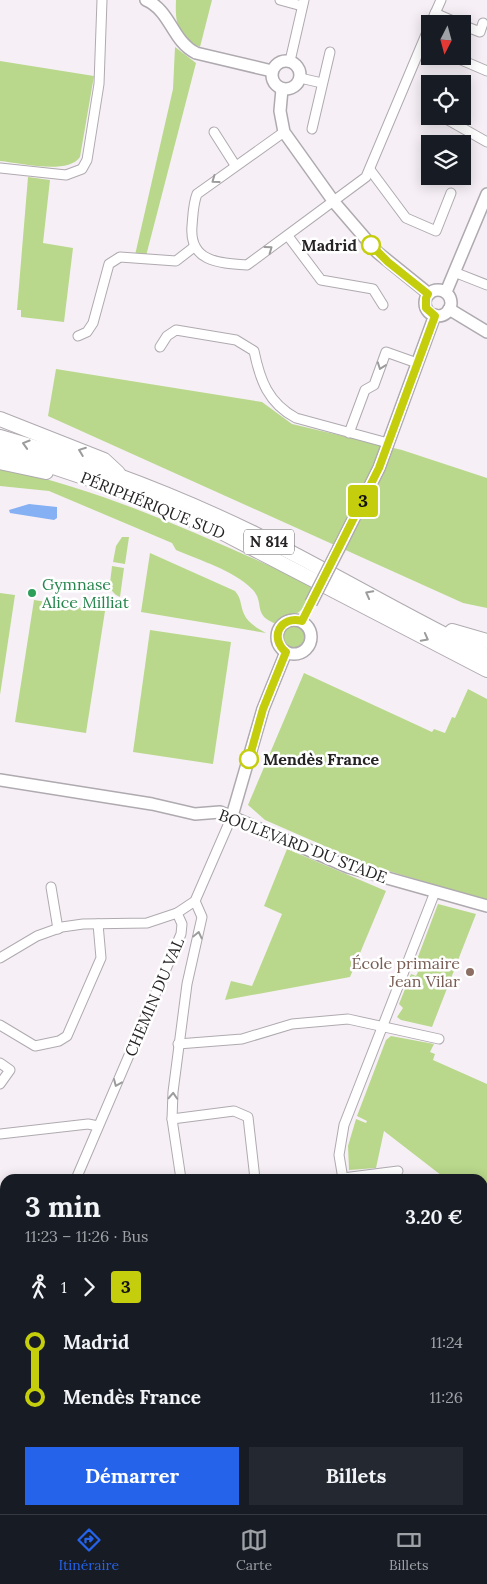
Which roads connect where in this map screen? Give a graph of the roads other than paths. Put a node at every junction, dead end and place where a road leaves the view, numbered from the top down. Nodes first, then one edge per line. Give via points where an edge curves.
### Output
1 (102, 0) edge
2 (146, 0) edge
3 (280, 0) edge
4 (441, 0) edge
5 (303, 3) edge
6 (435, 13) joint
7 (440, 15) edge
8 (483, 23) dead end
9 (471, 29) edge
10 (483, 34) edge
11 (421, 45) edge
12 (330, 52) dead end
13 (290, 61) junction
14 (471, 64) edge
15 (272, 71) junction
16 (487, 71) edge
17 (300, 78) junction
18 (322, 84) junction
19 (282, 89) junction
20 (457, 125) edge
21 (312, 129) dead end
22 (214, 132) dead end
23 (284, 132) junction
24 (487, 142) edge
25 (236, 165) junction
26 (0, 168) edge
27 (371, 171) junction
28 (452, 193) dead end
29 (487, 194) edge
30 (334, 202) junction
31 (288, 236) junction
32 (194, 247) junction
33 (454, 272) junction
34 (487, 286) edge
35 (446, 292) junction
36 (428, 294) junction
37 (383, 305) dead end
38 (449, 310) junction
39 (435, 316) junction
40 (487, 332) edge
41 (78, 336) dead end
42 (160, 347) dead end
43 (417, 363) junction
44 (0, 419) edge
45 (349, 432) junction
46 (0, 437) edge
47 (388, 443) junction
48 (0, 450) edge
49 (0, 462) edge
50 (119, 482) junction
51 (412, 618) junction
52 (302, 621) junction
53 (487, 640) edge
54 (286, 652) junction
55 (487, 656) edge
56 (487, 670) edge
57 (0, 780) edge
58 (232, 816) junction
59 (51, 887) dead end
60 (435, 892) junction
61 (195, 901) junction
62 (487, 906) edge
63 (177, 913) junction
64 (98, 924) junction
65 (58, 929) junction
66 (0, 958) edge
67 (0, 1026) edge
68 (384, 1026) junction
69 (439, 1039) dead end
70 (178, 1044) junction
71 (0, 1063) edge
72 (0, 1084) edge
73 (172, 1119) junction
74 (98, 1126) junction
75 (0, 1134) edge
76 (398, 1171) dead end
77 (78, 1174) edge
78 (180, 1174) edge
79 (254, 1174) edge
80 (342, 1174) edge
81 (374, 1174) edge

1 - 26 street via 99,84 88,160 82,169 66,175
2 - 15 street via 163,11 186,47 196,53
3 - 5 street
4 - 6 street
5 - 13 street
6 - 7 street
8 - 10 street
9 - 10 street
11 - 27 street via 379,144
12 - 18 street
13 - 15 street via 278,63
13 - 17 street via 298,67
14 - 16 street
15 - 19 street via 274,83
17 - 18 street
17 - 19 street via 294,87
18 - 21 street
19 - 23 street via 280,111
20 - 24 street
22 - 25 street
23 - 25 street
23 - 30 street
25 -> 32 street via 197,194 191,236
27 - 28 street via 406,218 436,231
27 - 30 street
29 - 33 street
30 - 31 street
30 - 36 street via 377,252
32 -> 31 street via 202,256 246,265
31 - 37 street via 321,280 373,289
32 - 41 street via 176,261 120,257 109,264 93,323 87,332
33 - 34 street
33 - 35 street
35 - 36 street via 439,290
35 - 38 street via 451,301
36 - 39 street via 426,308
38 - 39 street
38 - 40 street
39 - 43 street
42 - 45 street via 176,330 236,340 254,351 259,376 270,398 285,412
43 -> 45 street via 386,352 374,385 365,390
43 - 47 street
50 -> 44 highway, N 814 via 104,460
45 - 47 street
50 -> 46 highway, PÉRIPHÉRIQUE SUD / N 814
47 - 52 street, bridge via 379,468
48 - 50 highway, PÉRIPHÉRIQUE SUD / N 814
49 - 50 highway, N 814 via 94,486
51 -> 50 highway, PÉRIPHÉRIQUE SUD / N 814 via 254,534
50 -> 56 highway, PÉRIPHÉRIQUE SUD / N 814
51 - 53 highway, N 814
51 - 55 highway, PÉRIPHÉRIQUE SUD / N 814
52 - 54 street via 286,621 277,632 277,641
52 - 54 street via 310,630 308,647 301,653
54 - 58 street via 263,709
57 - 58 street, BOULEVARD DU STADE via 195,814 212,811
58 - 60 street, BOULEVARD DU STADE via 348,867
58 - 61 street
59 - 65 street
60 - 62 street, BOULEVARD DU STADE
60 - 68 street
61 - 63 street, CHEMIN DU VAL
70 -> 61 street via 201,924
63 - 64 street via 147,923
63 -> 74 street, CHEMIN DU VAL via 182,924 181,934
64 - 65 street
64 - 67 street via 101,958 67,1036 35,1046
65 - 66 street via 37,936
68 - 69 street
68 - 70 street via 348,1019 311,1022 292,1024 242,1039
68 - 80 street via 344,1125 339,1154
73 -> 70 street
71 - 72 street via 10,1070
73 - 78 street
73 - 79 street via 234,1111 248,1116
74 - 75 street via 88,1124
74 - 77 street, CHEMIN DU VAL
76 - 81 street

